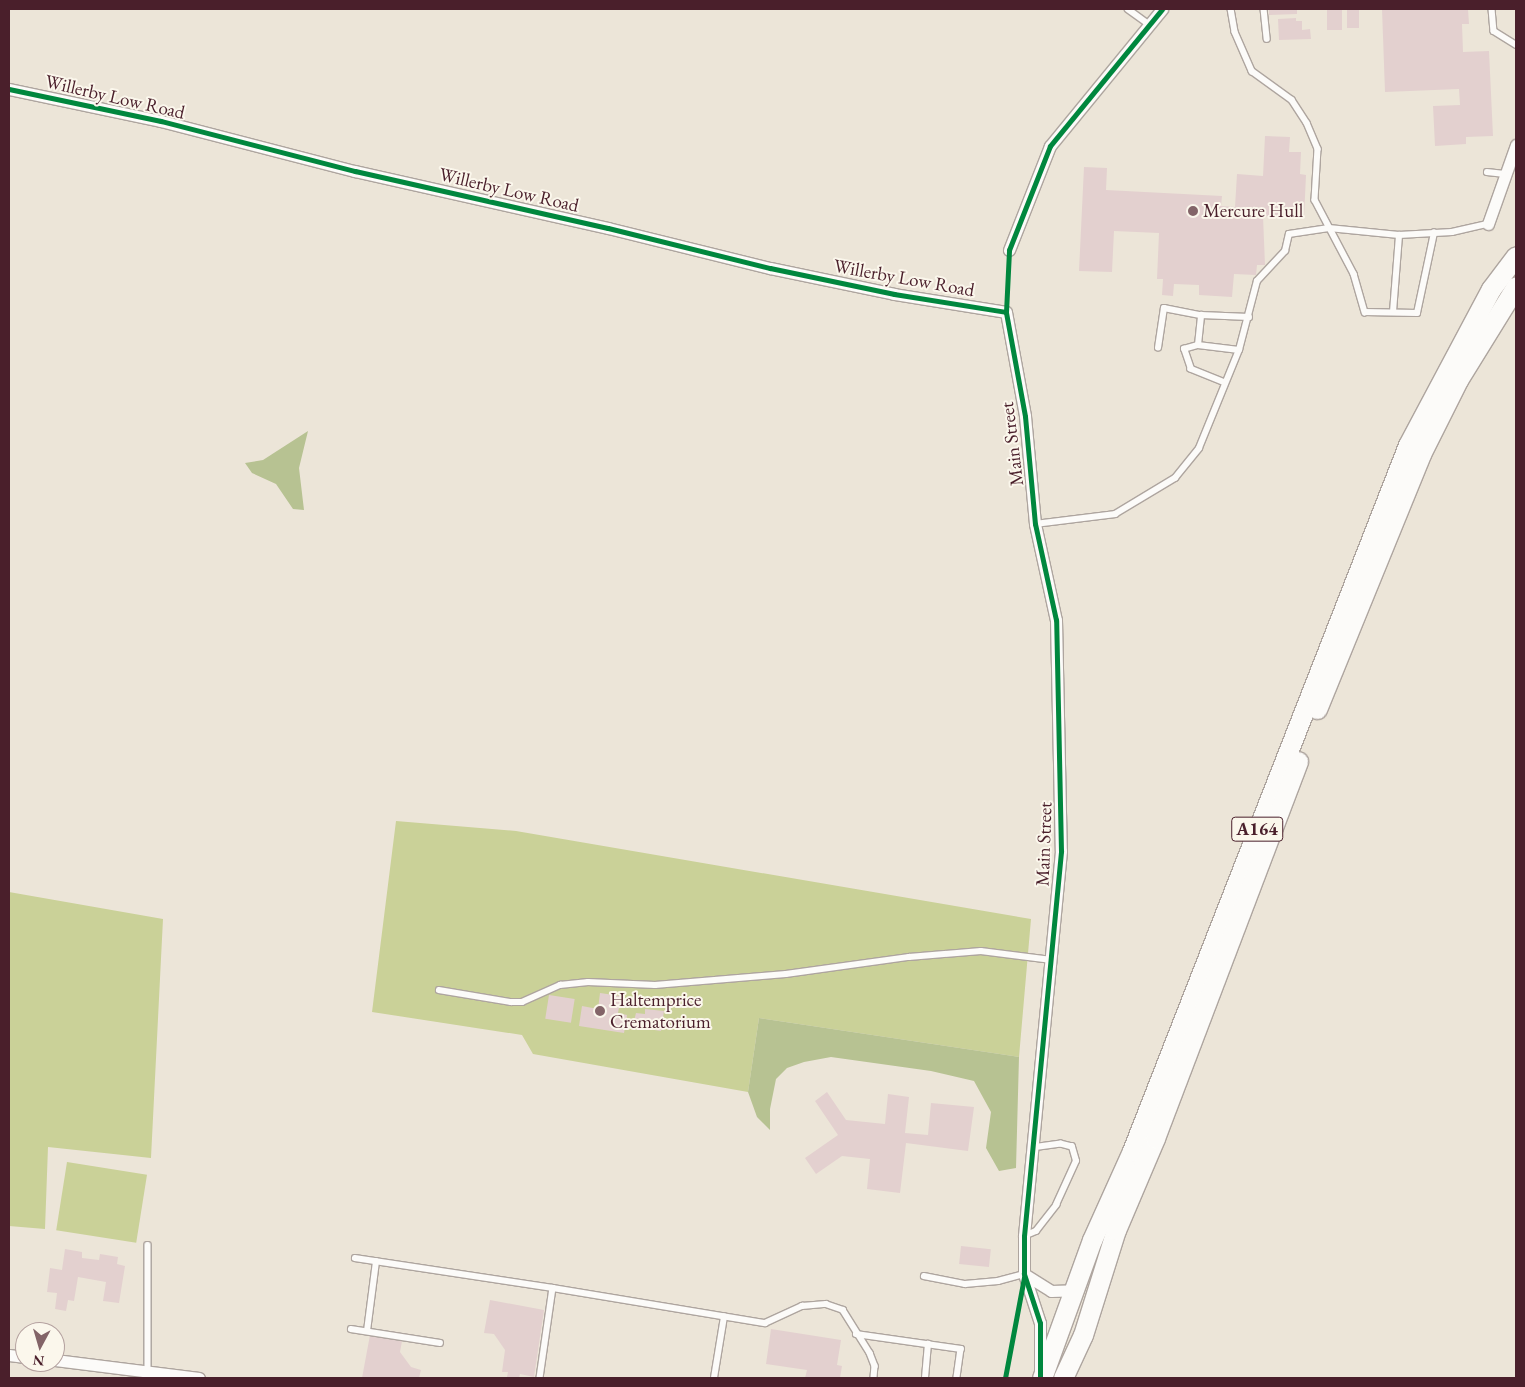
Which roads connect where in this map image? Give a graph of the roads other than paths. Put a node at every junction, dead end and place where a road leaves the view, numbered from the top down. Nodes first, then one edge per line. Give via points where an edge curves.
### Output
1 (1128, 9) edge
2 (1162, 9) edge
3 (1230, 9) edge
4 (1264, 9) edge
5 (1492, 9) edge
6 (1150, 25) junction
7 (1267, 39) dead end
8 (1516, 45) edge
9 (9, 89) edge
10 (1516, 145) edge
11 (1487, 172) dead end
12 (1506, 174) junction
13 (1488, 224) joint
14 (1329, 228) junction
15 (1434, 233) junction
16 (1399, 235) junction
17 (1009, 250) dead end
18 (1516, 256) edge
19 (1516, 286) edge
20 (1006, 312) joint
21 (1393, 312) junction
22 (1201, 315) junction
23 (1249, 317) junction
24 (1198, 345) junction
25 (1158, 348) dead end
26 (1239, 350) junction
27 (1226, 383) junction
28 (1036, 524) junction
29 (1051, 960) junction
30 (438, 990) dead end
31 (1034, 1148) junction
32 (1024, 1236) junction
33 (148, 1245) dead end
34 (355, 1258) dead end
35 (376, 1262) junction
36 (1024, 1274) junction
37 (924, 1276) dead end
38 (553, 1288) junction
39 (1075, 1290) junction
40 (724, 1317) junction
41 (351, 1328) dead end
42 (367, 1331) junction
43 (856, 1334) junction
44 (440, 1343) dead end
45 (928, 1344) junction
46 (65, 1361) edge
47 (148, 1372) junction
48 (199, 1378) edge
49 (540, 1378) edge
50 (714, 1378) edge
51 (874, 1378) edge
52 (925, 1378) edge
53 (957, 1378) edge
54 (1041, 1378) edge
55 (1063, 1378) edge

1 - 6 lane
2 - 6 street
3 - 14 lane via 1235,32 1252,71 1292,100 1307,123 1318,149 1315,200
4 - 7 lane
5 - 8 lane via 1494,31
6 - 17 street via 1050,146
9 - 20 street, Willerby Low Road via 161,121 355,171 770,268 894,294
10 - 12 street
11 - 12 lane
12 - 13 street
13 - 15 lane
14 - 16 lane
14 - 21 lane via 1354,274 1365,312
14 - 23 lane via 1289,234 1285,250 1257,281
15 - 16 lane
15 - 21 lane via 1417,313
16 - 21 lane
18 - 39 highway, A164 via 1491,289 1408,445
19 - 55 highway, A164 via 1458,380 1390,526 1162,1120 1116,1230 1083,1335
20 - 28 street, Main Street via 1025,416
22 - 23 lane
22 - 24 lane
22 - 25 lane via 1164,308
23 - 26 lane
24 - 26 lane
24 - 27 lane via 1184,349 1191,369
26 - 27 lane
27 - 28 lane via 1199,448 1175,478 1115,514
28 - 29 street, Main Street via 1056,620 1061,851
29 - 30 lane via 981,951 786,974 655,985 588,982 560,985 516,1002
29 - 31 street, Main Street
31 - 32 street, Main Street
31 - 32 lane via 1060,1144 1072,1148 1076,1161 1056,1205 1036,1231
32 - 36 street, Main Street
33 - 47 lane
34 - 35 lane
35 - 38 lane
35 - 42 lane
36 - 37 lane via 974,1284
36 - 39 street via 1051,1290
36 - 54 street, Main Street via 1040,1323
38 - 40 lane
38 - 49 lane
39 - 54 highway, A164
40 - 43 lane via 766,1323 802,1306 826,1304 843,1310
40 - 50 lane
41 - 42 lane
42 - 44 lane
43 - 45 lane
43 - 51 lane via 870,1353 875,1366
45 - 52 lane
45 - 53 lane via 960,1349
46 - 47 street
47 - 48 street

